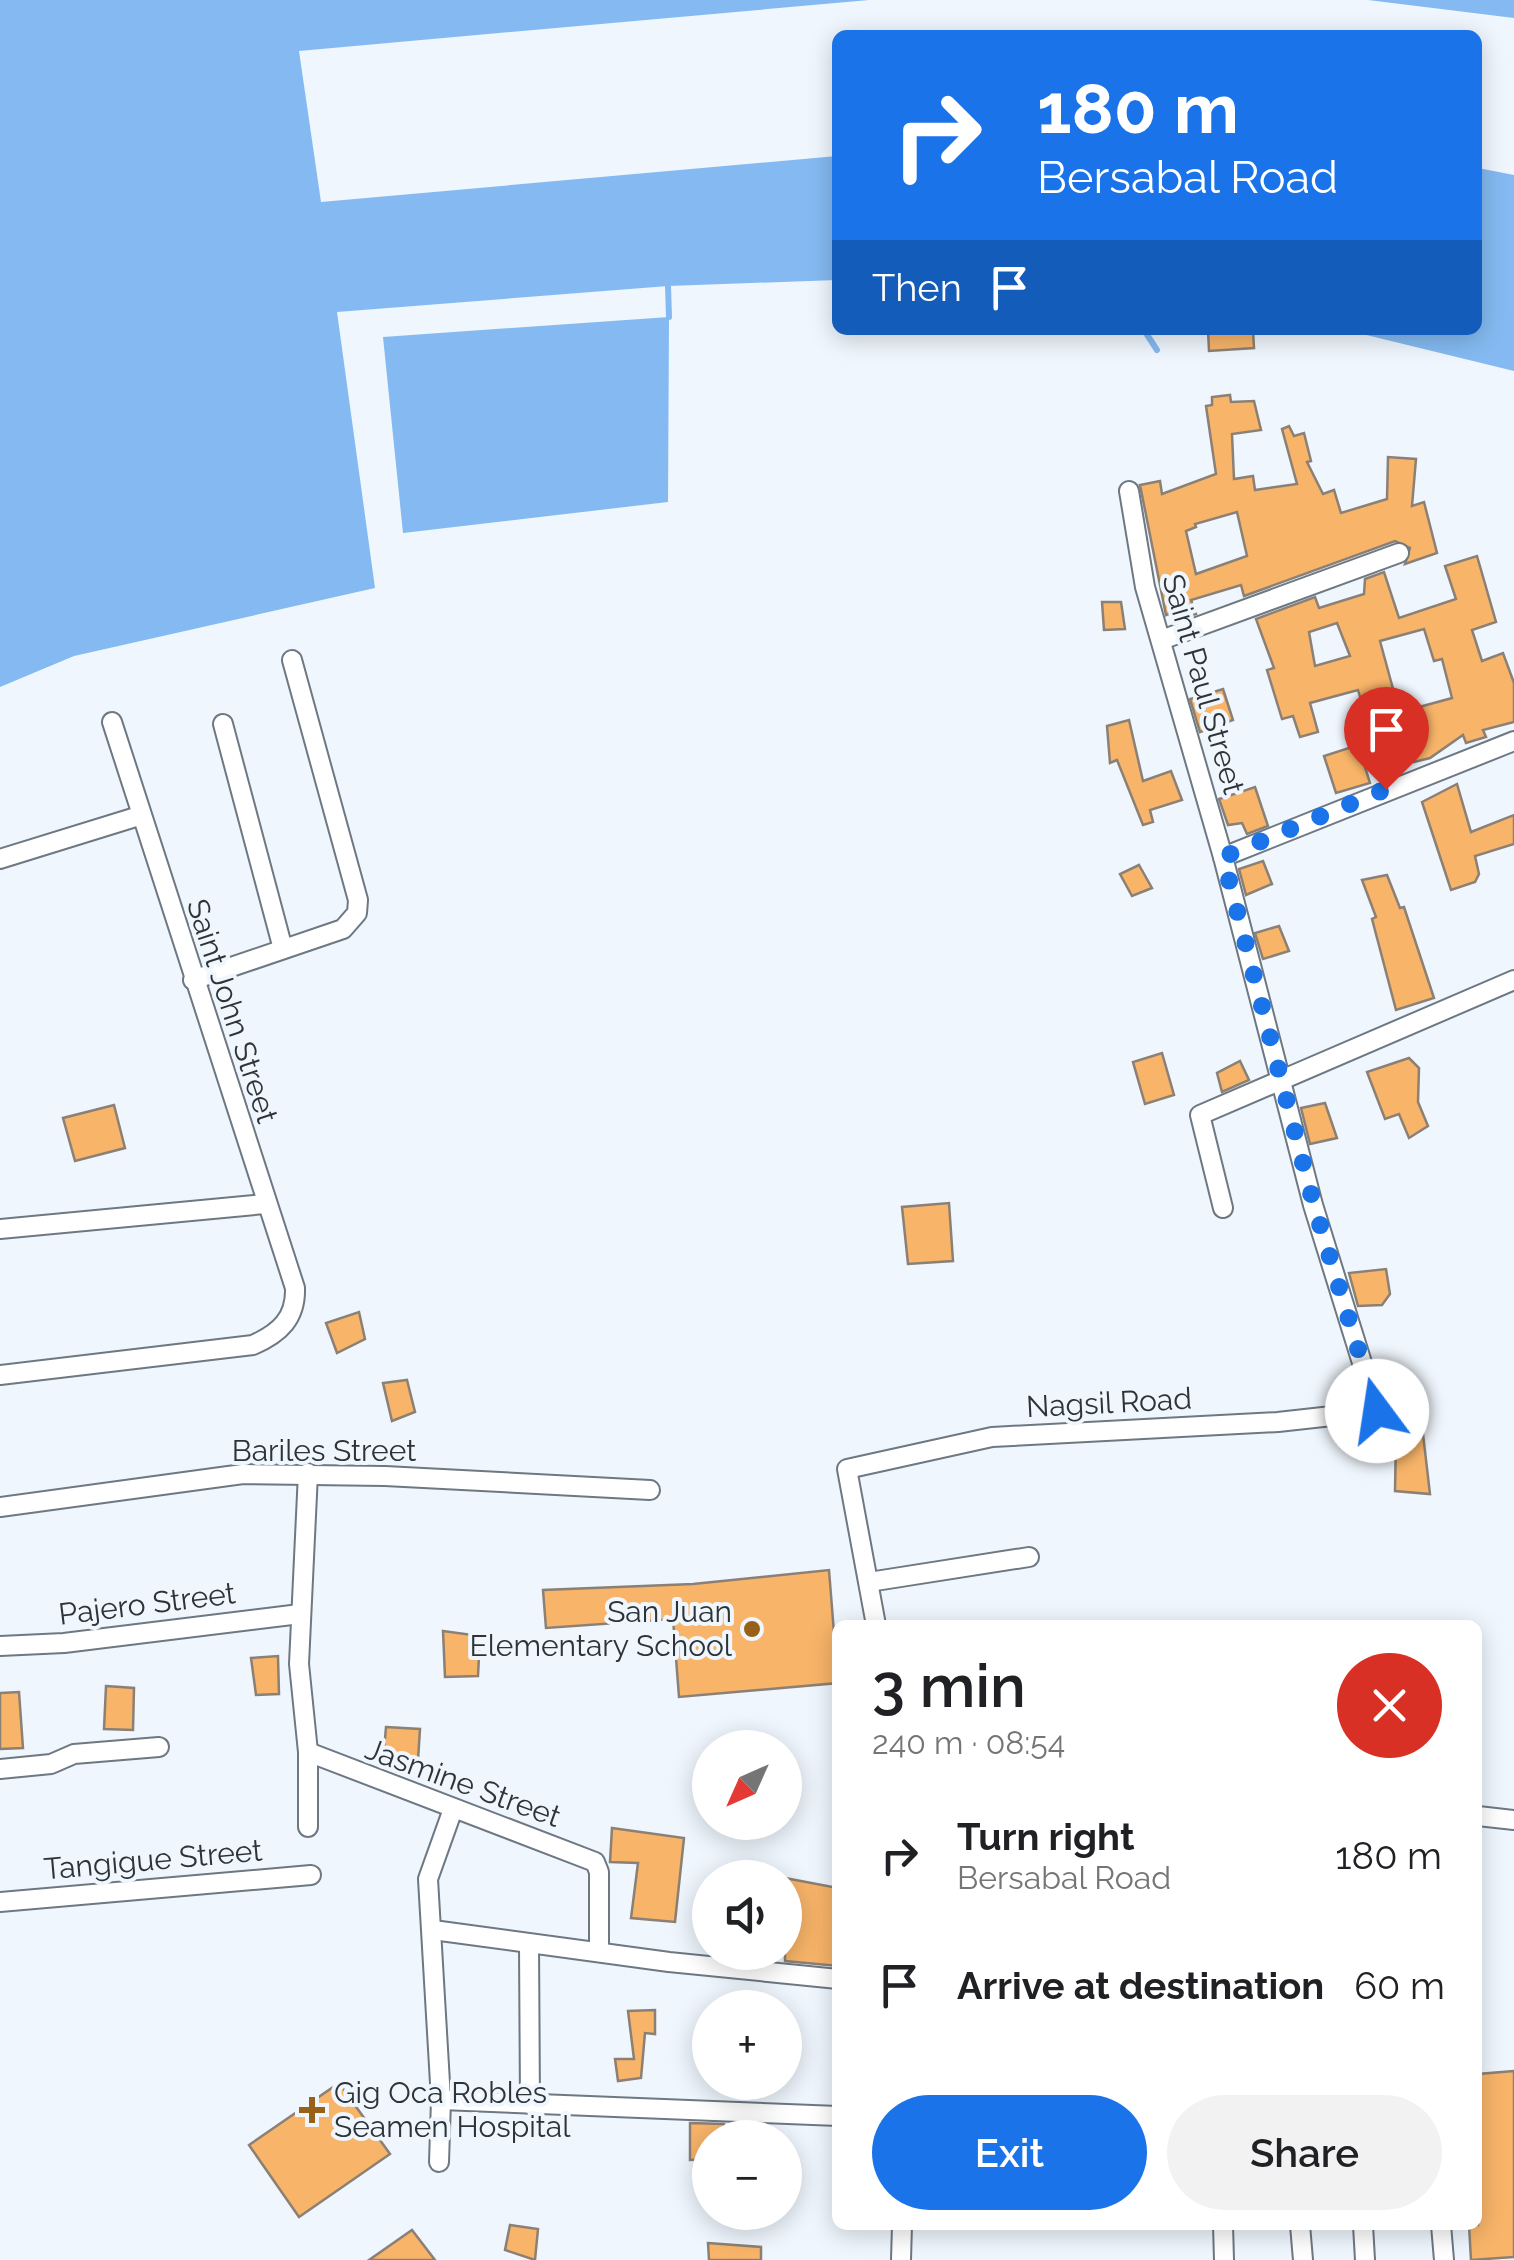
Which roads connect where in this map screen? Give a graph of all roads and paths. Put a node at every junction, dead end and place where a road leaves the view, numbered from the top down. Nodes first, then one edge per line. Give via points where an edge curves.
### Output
1 (1129, 491) dead end
2 (1399, 553) dead end
3 (1164, 639) junction
4 (292, 660) dead end
5 (112, 722) dead end
6 (224, 724) dead end
7 (1514, 741) edge
8 (139, 816) junction
9 (1223, 857) junction
10 (0, 859) edge
11 (283, 950) junction
12 (193, 980) junction
13 (1514, 980) edge
14 (1281, 1081) junction
15 (266, 1204) junction
16 (1223, 1208) dead end
17 (0, 1229) edge
18 (0, 1375) edge
19 (1377, 1411) joint
20 (308, 1474) junction
21 (650, 1490) dead end
22 (0, 1507) edge
23 (1030, 1558) dead end
24 (870, 1582) junction
25 (300, 1614) junction
26 (875, 1620) edge
27 (0, 1646) edge
28 (160, 1748) dead end
29 (308, 1752) junction
30 (0, 1769) edge
31 (453, 1809) junction
32 (1482, 1816) edge
33 (1514, 1820) edge
34 (308, 1828) dead end
35 (311, 1875) dead end
36 (0, 1902) edge
37 (433, 1930) junction
38 (529, 1944) junction
39 (599, 1952) junction
40 (832, 1978) edge
41 (441, 2100) junction
42 (530, 2104) junction
43 (832, 2116) edge
44 (439, 2162) dead end
45 (902, 2230) edge
46 (1223, 2230) edge
47 (1300, 2230) edge
48 (1363, 2230) edge
49 (1441, 2230) edge
50 (901, 2260) edge
51 (1224, 2260) edge
52 (1303, 2260) edge
53 (1364, 2260) edge
54 (1444, 2260) edge

1 - 3 street, Saint Paul Street via 1145,587
2 - 3 street
3 - 9 street, Saint Paul Street
4 - 11 street via 358,900 357,913 343,929
5 - 8 street, Saint John Street
6 - 11 street
7 - 9 street
8 - 10 street
8 - 12 street, Saint John Street
9 - 14 street, Saint Paul Street
11 - 12 street
12 - 15 street, Saint John Street
13 - 14 street
14 - 16 street via 1200,1115
14 - 19 street, Saint Paul Street
15 - 17 street
15 - 18 street, Saint John Street via 294,1288 290,1317 279,1330 254,1344
19 - 24 street, Nagsil Road via 992,1438 846,1469
20 - 21 street, Bariles Street
20 - 22 street, Bariles Street via 244,1474
20 - 25 street
23 - 24 street
24 - 26 street
25 - 27 street, Pajero Street
25 - 29 street
28 - 30 street via 74,1754 51,1764
29 - 31 street, Jasmine Street
29 - 34 street
31 - 37 street via 428,1879
31 - 39 street, Jasmine Street via 587,1856 598,1866
32 - 33 street
35 - 36 street, Tangigue Street
37 - 38 street
37 - 41 street
38 - 39 street
38 - 42 street
39 - 40 street
41 - 42 street
41 - 44 street
42 - 43 street
45 - 50 street
46 - 51 street
47 - 52 street
48 - 53 street
49 - 54 street

